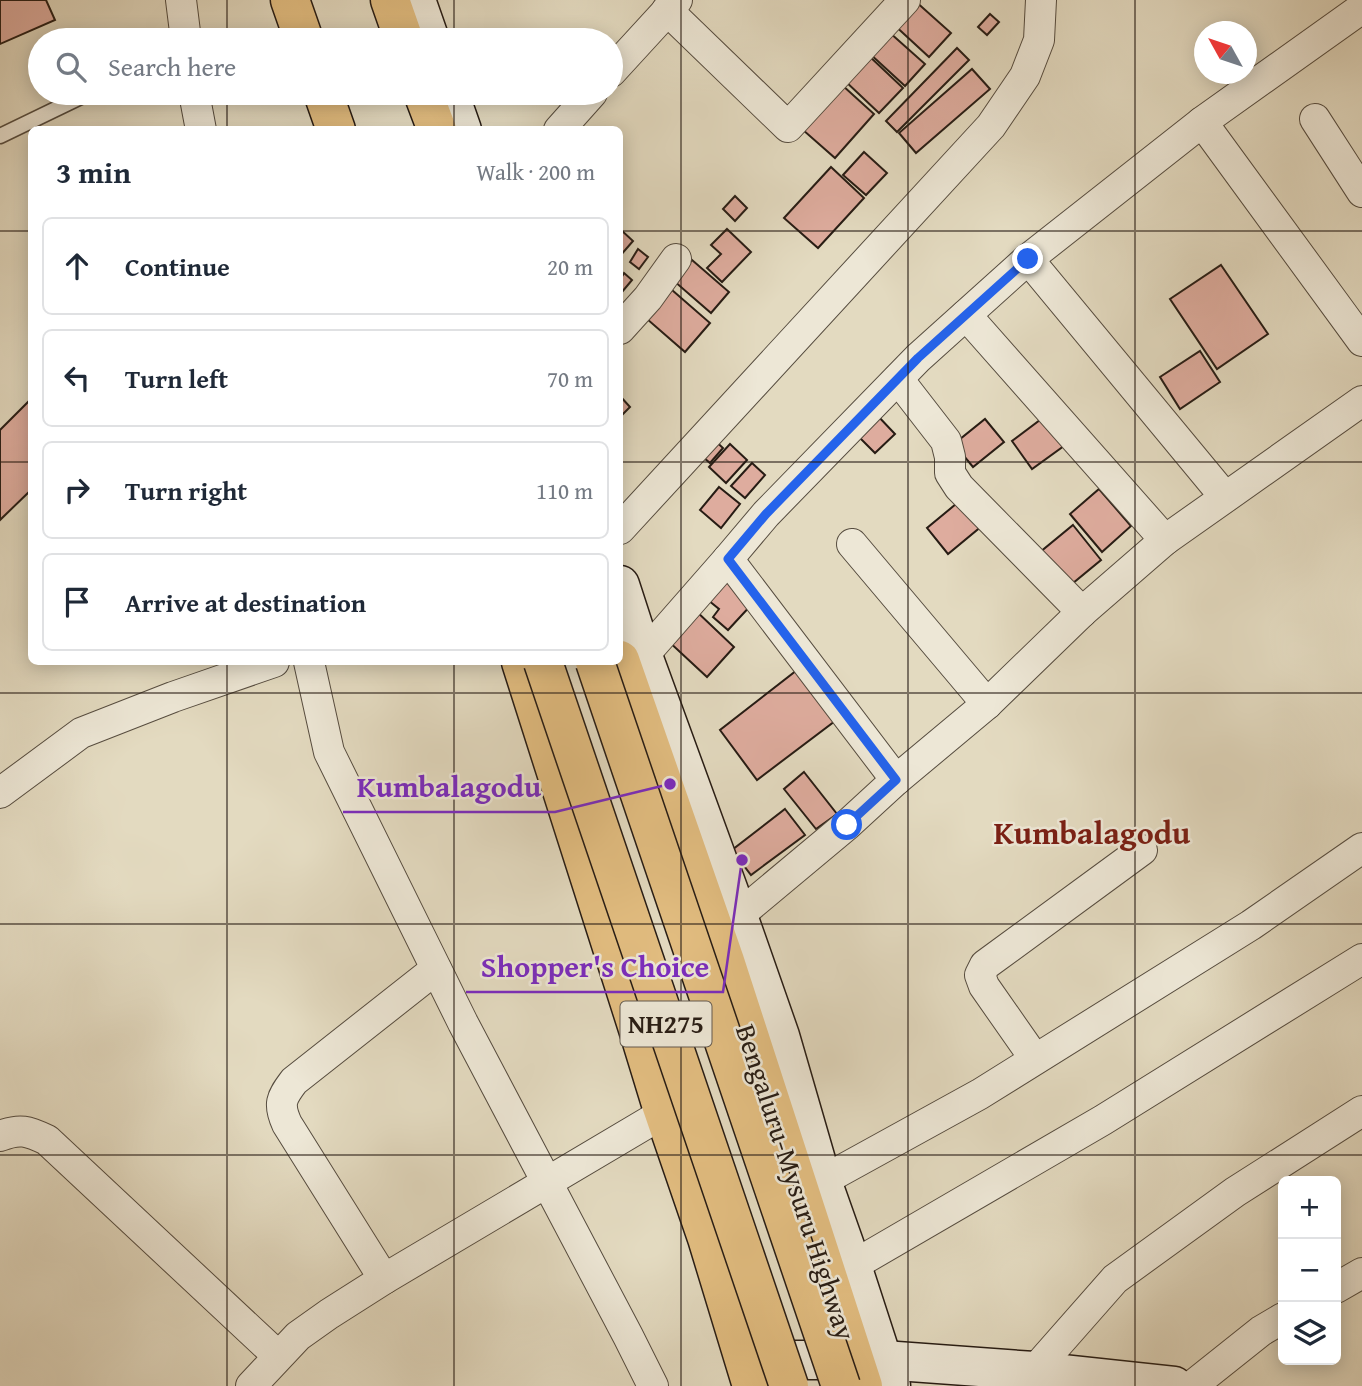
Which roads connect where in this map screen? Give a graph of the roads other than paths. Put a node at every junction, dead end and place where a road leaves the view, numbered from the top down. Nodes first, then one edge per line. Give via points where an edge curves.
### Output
1 (181, 0) edge
2 (272, 0) edge
3 (290, 0) edge
4 (313, 0) edge
5 (365, 0) edge
6 (390, 0) edge
7 (416, 0) edge
8 (905, 0) edge
9 (1041, 0) edge
10 (672, 5) edge
11 (1359, 17) edge
12 (184, 28) edge
13 (282, 28) edge
14 (300, 28) edge
15 (323, 28) edge
16 (376, 28) edge
17 (400, 28) edge
18 (426, 28) edge
19 (623, 59) edge
20 (64, 105) edge
21 (196, 105) edge
22 (309, 105) edge
23 (327, 105) edge
24 (350, 105) edge
25 (402, 105) edge
26 (428, 105) edge
27 (453, 105) edge
28 (581, 105) edge
29 (1315, 119) dead end
30 (1202, 122) junction
31 (200, 126) edge
32 (317, 126) edge
33 (335, 126) edge
34 (357, 126) edge
35 (410, 126) edge
36 (435, 126) edge
37 (461, 126) edge
38 (563, 126) edge
39 (0, 136) edge
40 (1362, 192) edge
41 (1028, 259) junction
42 (676, 260) dead end
43 (966, 315) junction
44 (623, 327) edge
45 (1362, 341) edge
46 (898, 379) junction
47 (1362, 401) edge
48 (1225, 497) junction
49 (623, 526) edge
50 (1165, 540) junction
51 (852, 544) dead end
52 (728, 559) junction
53 (623, 605) edge
54 (1082, 612) junction
55 (631, 658) edge
56 (265, 665) edge
57 (310, 665) edge
58 (504, 665) edge
59 (522, 665) edge
60 (544, 665) edge
61 (596, 665) edge
62 (987, 704) junction
63 (896, 780) junction
64 (0, 793) edge
65 (1362, 848) edge
66 (1142, 850) dead end
67 (738, 916) junction
68 (1362, 959) edge
69 (436, 969) junction
70 (1035, 1059) junction
71 (1362, 1111) edge
72 (652, 1120) junction
73 (0, 1136) edge
74 (821, 1181) junction
75 (547, 1182) junction
76 (852, 1266) junction
77 (1362, 1273) edge
78 (384, 1279) junction
79 (1341, 1285) edge
80 (1278, 1321) edge
81 (278, 1356) junction
82 (1034, 1371) junction
83 (866, 1376) edge
84 (745, 1377) edge
85 (647, 1384) edge
86 (251, 1386) edge
87 (789, 1386) edge
88 (1174, 1386) edge
89 (1192, 1386) edge

1 - 12 street
2 - 13 street
3 - 14 highway
4 - 15 highway
5 - 16 highway
6 - 17 highway
7 - 18 street
8 - 10 street via 788,127
9 - 49 street via 1039,40 1025,76 991,126
10 - 19 street
11 - 30 street
20 - 39 lane
21 - 31 street
22 - 32 street
23 - 33 highway
24 - 34 highway
25 - 35 highway
26 - 36 highway
27 - 37 street
28 - 38 street
29 - 40 street
30 - 41 street
30 - 45 street
41 - 43 street
41 - 48 street
42 - 44 street
43 - 46 street
43 - 50 street
46 - 52 street
46 - 54 street via 946,441 950,473 959,487
47 - 48 street
48 - 50 street
50 - 54 street
51 - 62 street
52 - 55 street
52 - 63 street
53 - 55 street, NH275
54 - 62 street
55 - 67 street, NH275
55 - 83 highway, Bengaluru-Mysuru Highway / NH275 via 725,961
56 - 64 street via 81,733
57 - 69 street via 329,752
58 - 72 street, NH275
59 - 84 highway, NH275 via 707,1238
60 - 87 highway, NH275, bridge
61 - 83 highway, NH275, bridge
62 - 63 street
63 - 67 street
65 - 70 street via 1251,925
66 - 70 street via 985,965 980,975 984,986
67 - 74 street, NH275 via 780,1036
68 - 76 street via 1115,1112
69 - 75 street
69 - 78 street via 294,1081 282,1097 287,1124
70 - 74 street
71 - 82 street via 1235,1192 1115,1279
72 - 75 street
72 - 84 street, NH275
73 - 81 street via 28,1131 47,1140
74 - 76 street, NH275
75 - 78 street
75 - 85 street
76 - 83 street, NH275
77 - 79 street
78 - 81 street via 309,1328
80 - 89 street
81 - 86 street
82 - 83 street
82 - 88 street
83 - 84 street

